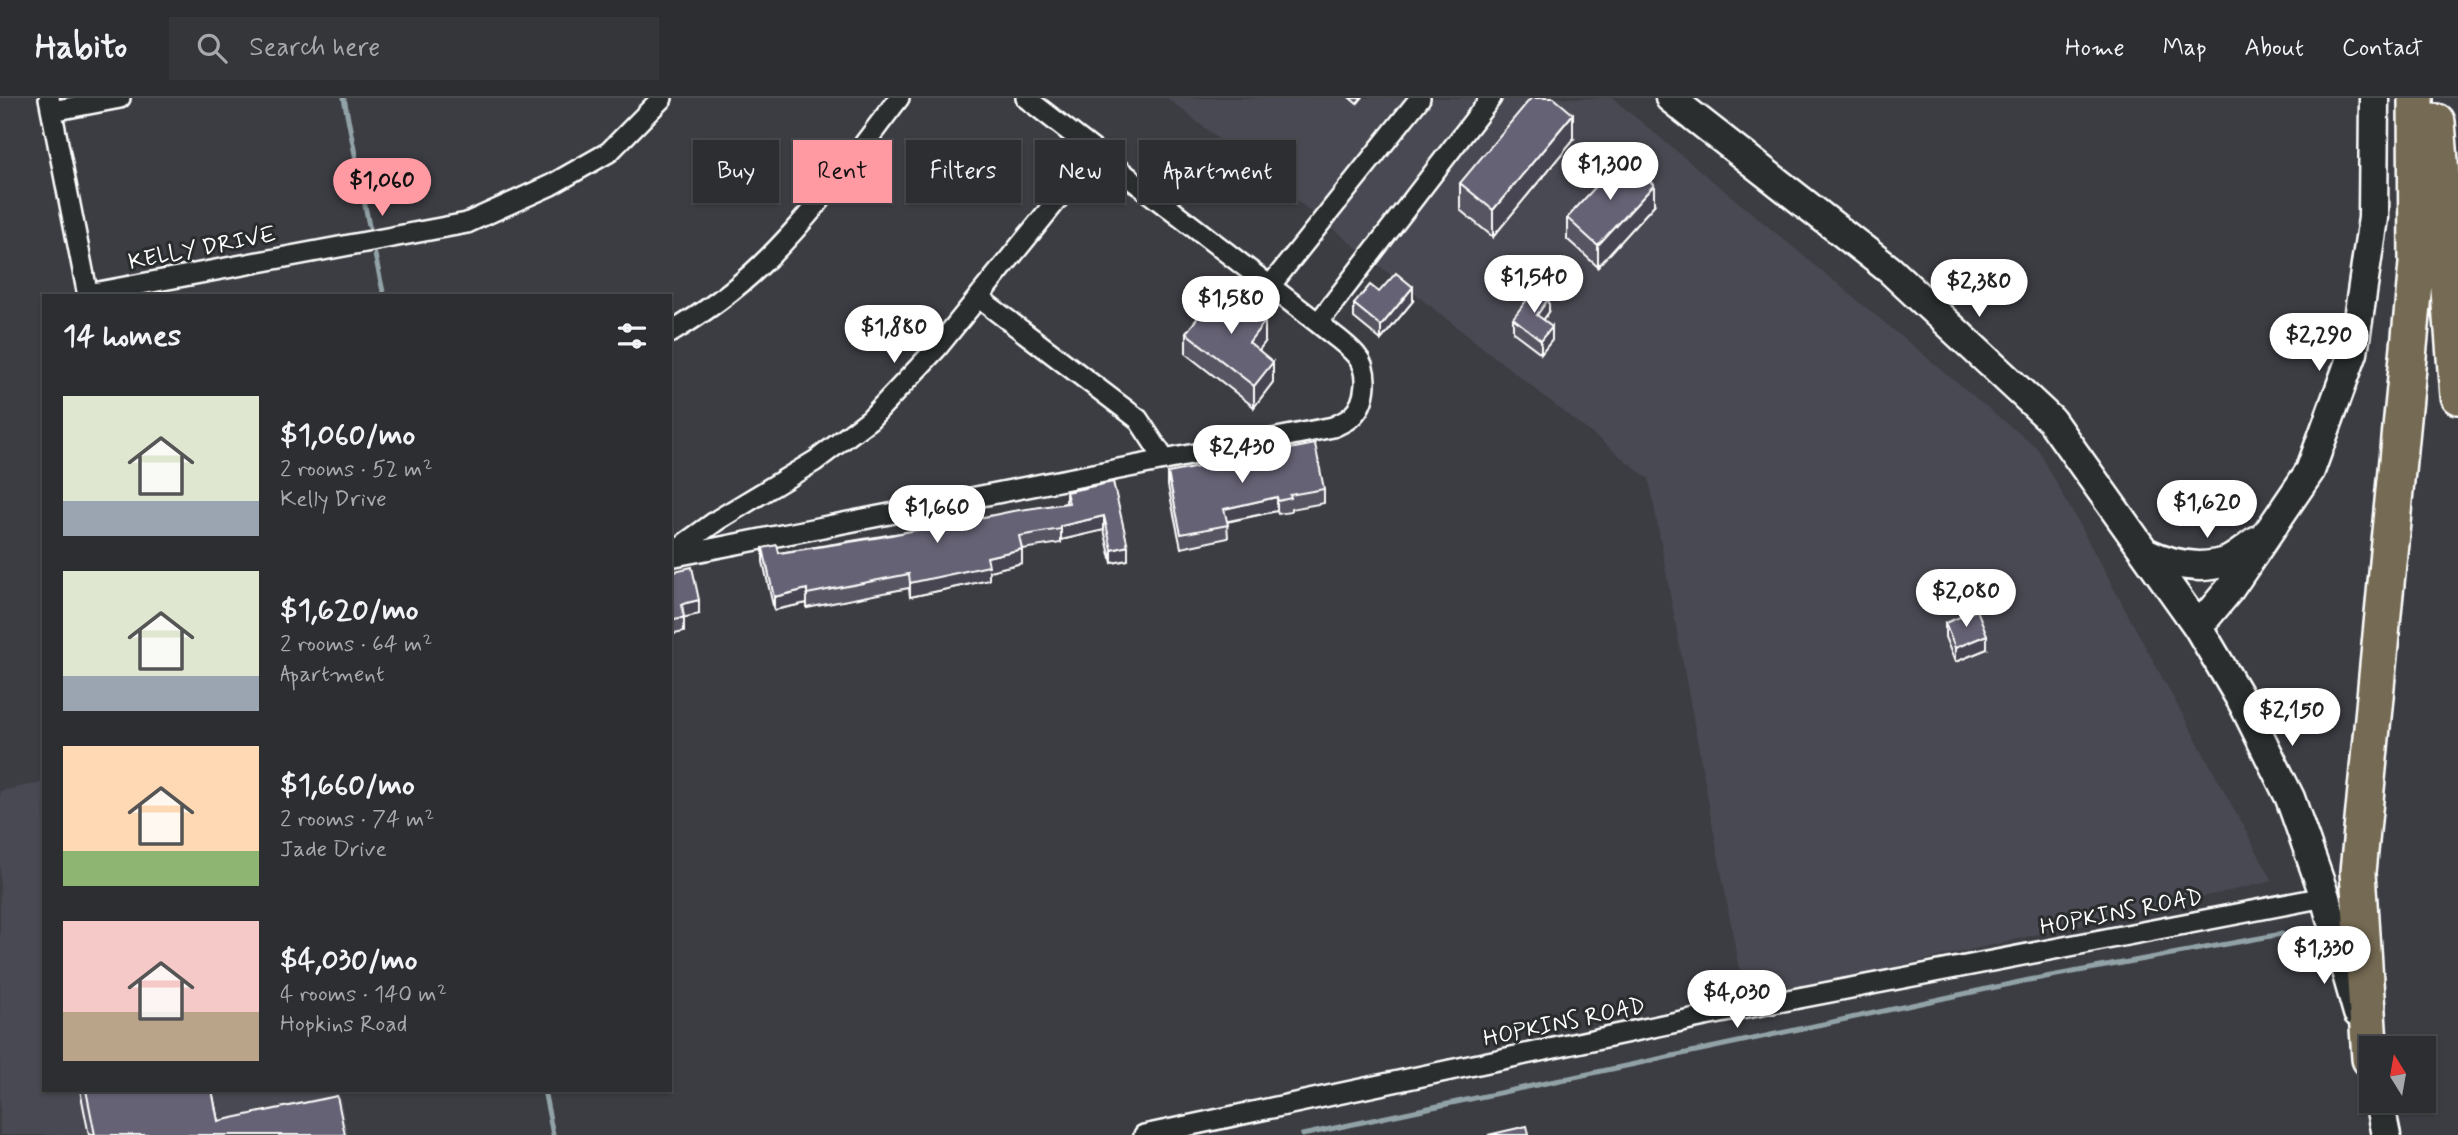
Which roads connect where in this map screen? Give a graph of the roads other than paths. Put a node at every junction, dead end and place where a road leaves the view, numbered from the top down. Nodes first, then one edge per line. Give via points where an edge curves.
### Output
1 (120, 98) edge
2 (662, 98) edge
3 (899, 98) edge
4 (1026, 98) edge
5 (1420, 98) edge
6 (1491, 98) edge
7 (1670, 98) edge
8 (2374, 98) edge
9 (2416, 98) edge
10 (2435, 98) edge
11 (50, 104) edge
12 (1080, 140) edge
13 (1125, 174) edge
14 (1055, 203) edge
15 (1270, 286) junction
16 (88, 294) edge
17 (93, 294) edge
18 (979, 298) junction
19 (1318, 323) junction
20 (672, 332) edge
21 (2458, 396) edge
22 (1165, 460) junction
23 (2267, 534) junction
24 (2145, 552) junction
25 (672, 554) edge
26 (672, 556) edge
27 (2198, 627) junction
28 (2325, 897) junction
29 (2364, 1036) edge
30 (2369, 1036) edge
31 (2381, 1113) edge
32 (1144, 1135) edge
33 (2386, 1135) edge

1 - 11 street
2 - 17 street, KELLY DRIVE via 609,152 551,186 467,223
3 - 20 street via 823,198 761,266
4 - 12 street
5 - 15 street
6 - 19 street
7 - 24 main road via 1891,270 2051,420
8 - 23 main road via 2373,218 2353,353 2310,471
9 - 30 highway via 2417,264 2358,872
10 - 21 highway
11 - 16 street
13 - 15 street
14 - 18 street
15 - 19 street
18 - 22 street via 1138,419
18 - 25 street via 870,419 815,461 719,519
19 - 22 street via 1356,355 1363,367 1365,387 1351,417 1333,427
22 - 26 street
23 - 24 main road via 2229,561 2206,565 2185,565
23 - 27 main road via 2230,590
24 - 27 main road
27 - 28 main road via 2244,705 2290,798
28 - 29 main road
28 - 32 street, HOPKINS ROAD via 1705,1016
31 - 33 main road

